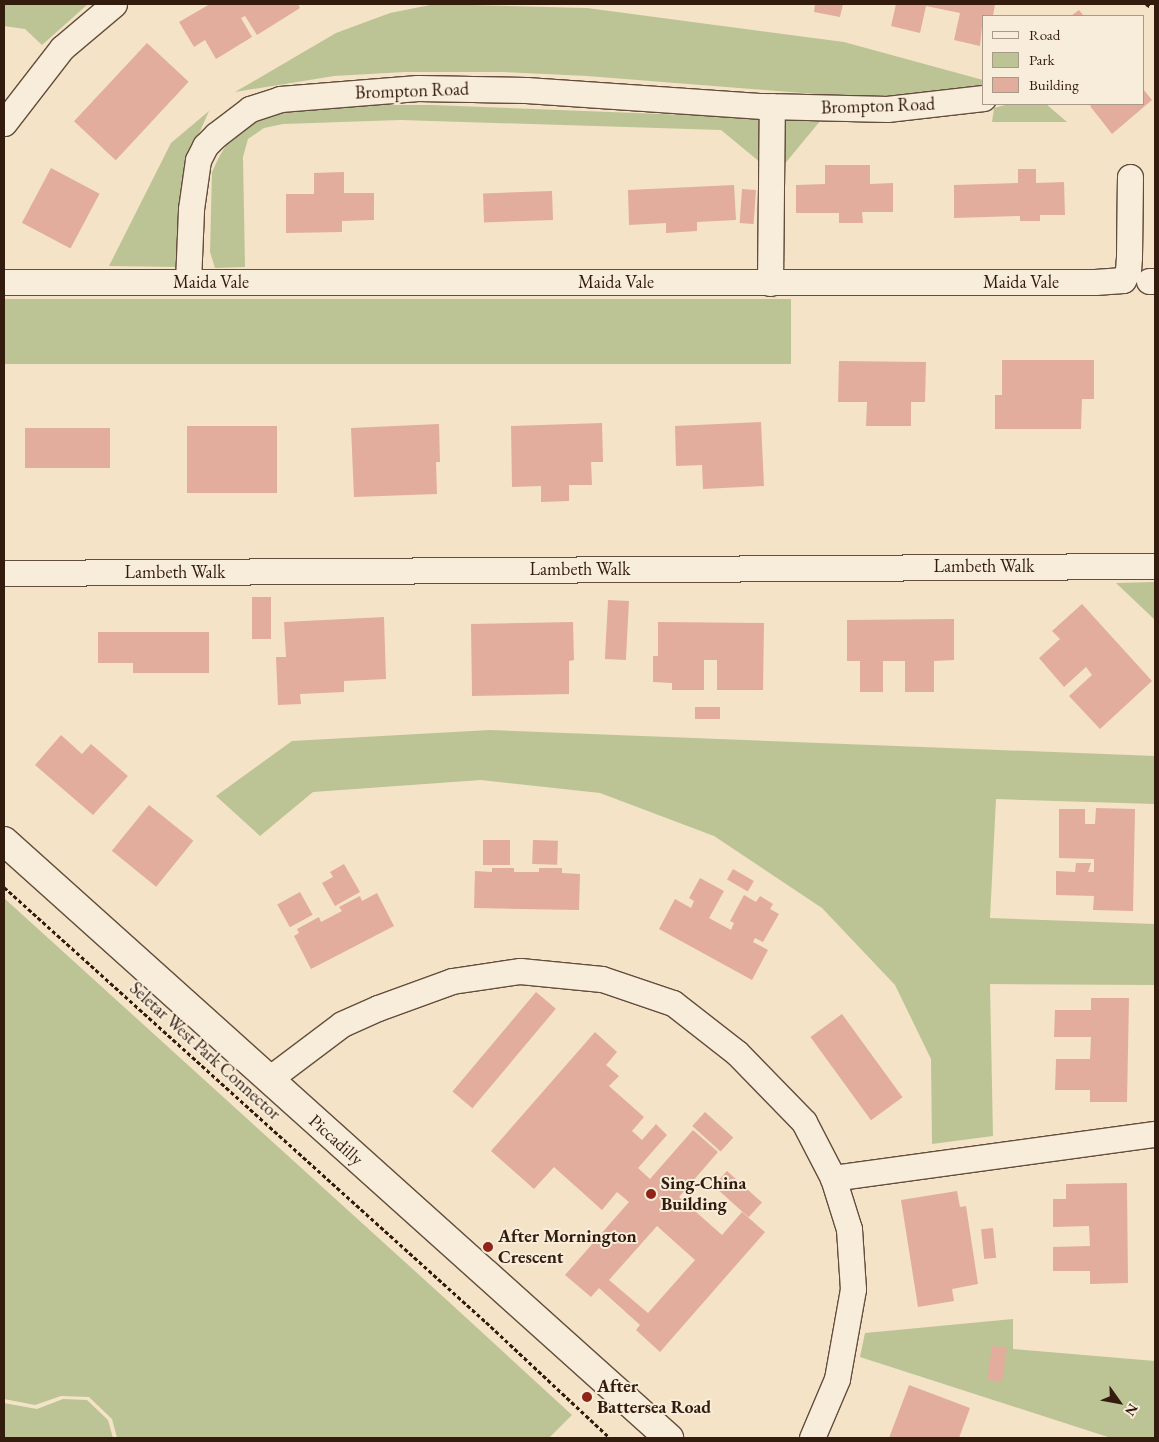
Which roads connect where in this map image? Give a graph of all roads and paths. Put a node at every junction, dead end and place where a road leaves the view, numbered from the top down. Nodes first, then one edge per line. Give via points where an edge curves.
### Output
1 (114, 4) edge
2 (1146, 4) edge
3 (1151, 7) dead end
4 (982, 98) edge
5 (772, 106) junction
6 (4, 123) edge
7 (1130, 177) dead end
8 (4, 282) edge
9 (188, 282) junction
10 (770, 283) junction
11 (1155, 566) edge
12 (4, 573) edge
13 (4, 841) edge
14 (4, 887) edge
15 (269, 1079) junction
16 (1155, 1134) edge
17 (833, 1178) junction
18 (610, 1438) edge
19 (669, 1438) edge
20 (812, 1438) edge

1 - 6 street via 62,48
2 - 3 path
4 - 5 street, Brompton Road via 887,109
5 - 9 street, Brompton Road via 526,90 418,88 280,99 250,109 205,146 198,160 191,209
5 - 10 street
7 - 10 street, Maida Vale via 1129,264 1123,280
8 - 9 street, Maida Vale
9 - 10 street, Maida Vale
11 - 12 street, Lambeth Walk
13 - 15 street, Piccadilly
14 - 18 path, Seletar West Park Connector
15 - 17 street via 342,1024 452,981 520,971 602,979 673,1003 737,1053 804,1122
15 - 19 street, Piccadilly
16 - 17 street
17 - 20 street via 849,1230 853,1289 837,1379

